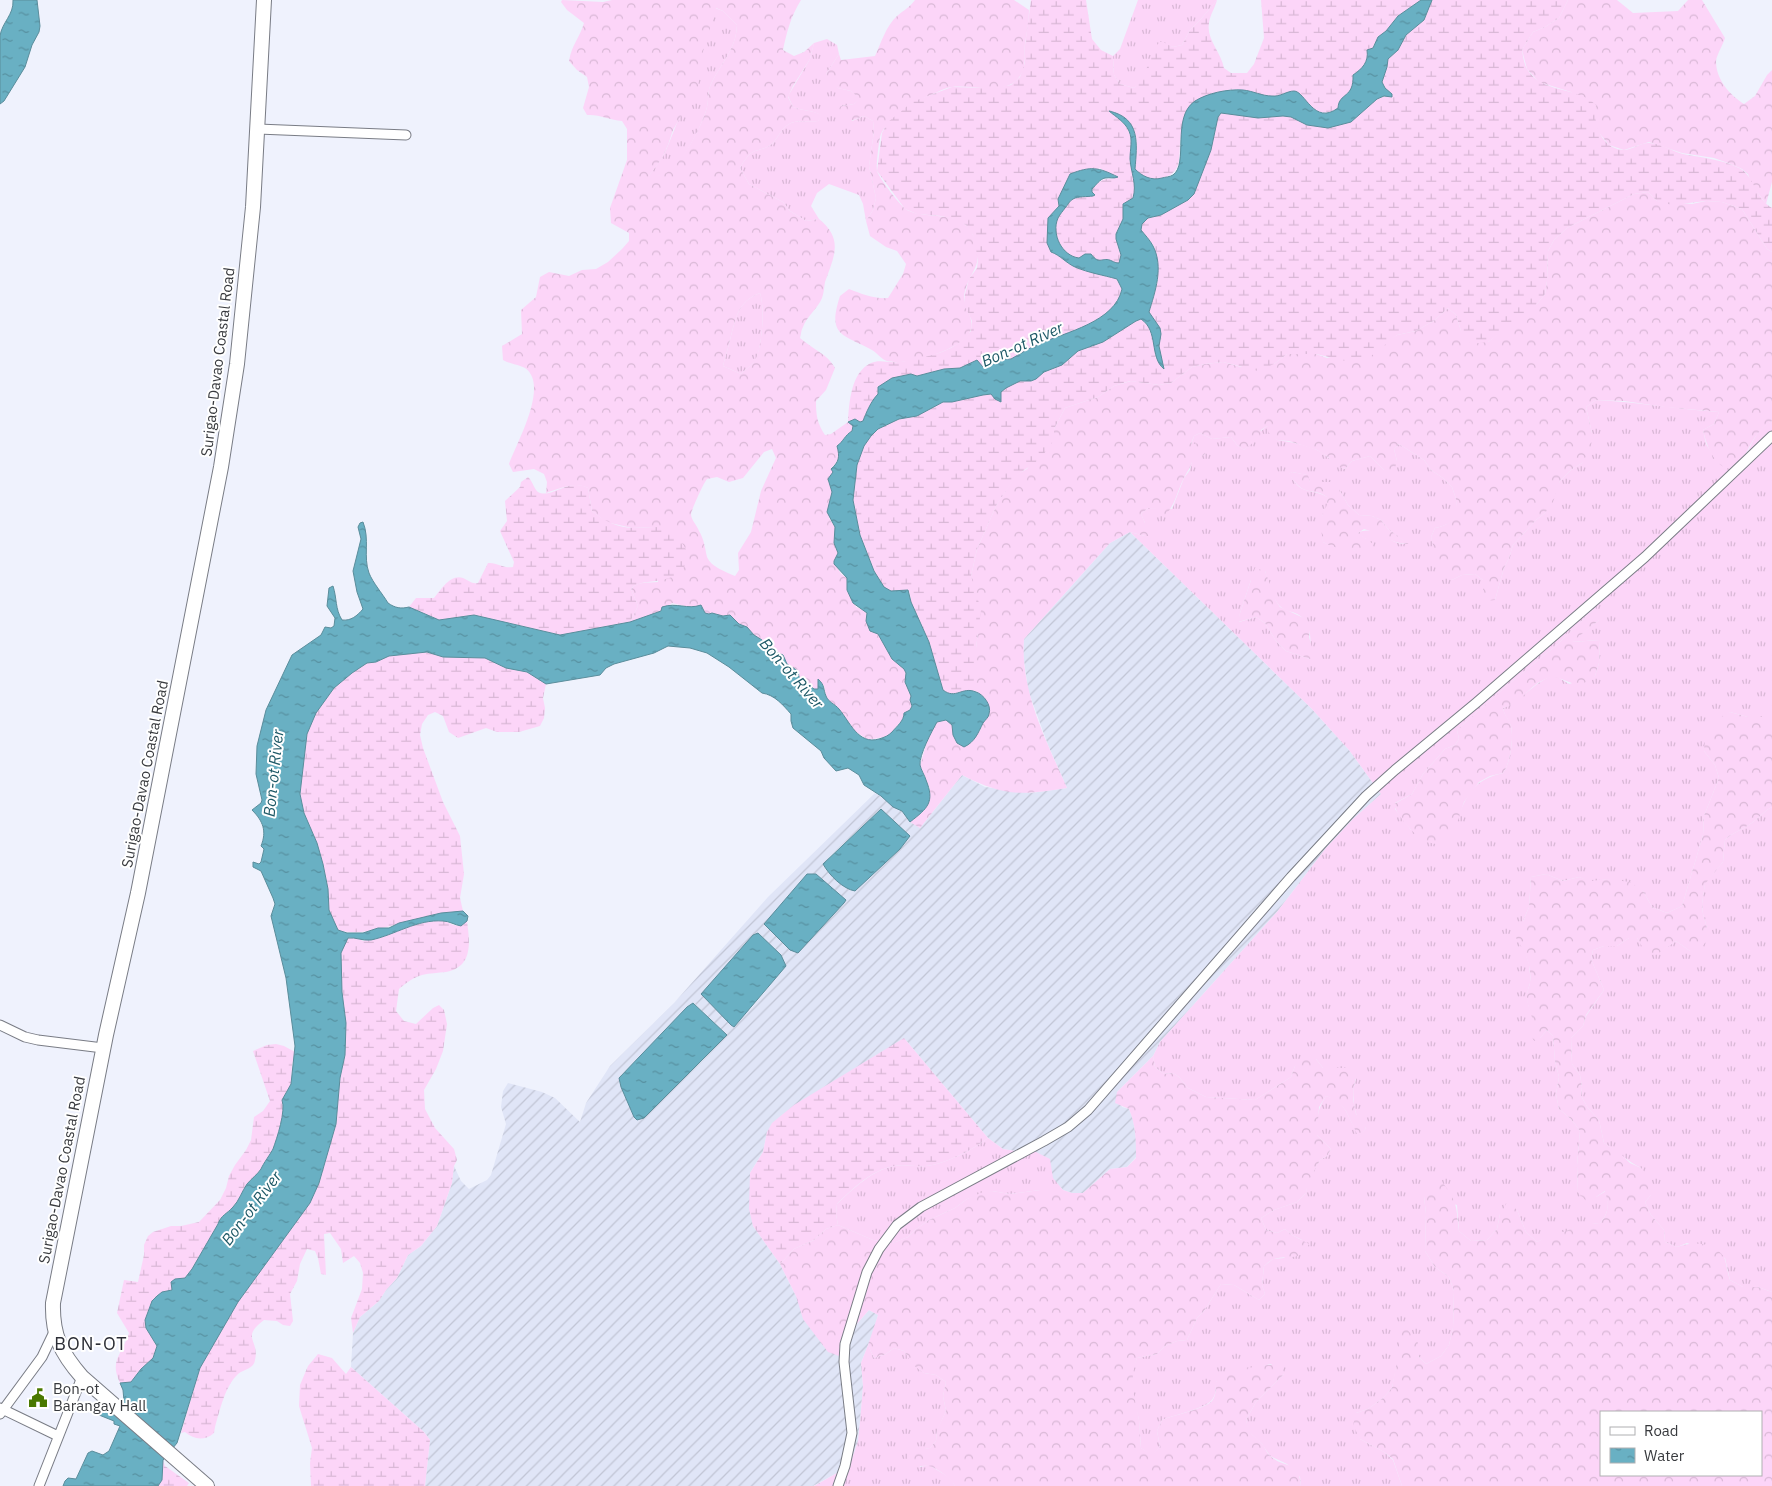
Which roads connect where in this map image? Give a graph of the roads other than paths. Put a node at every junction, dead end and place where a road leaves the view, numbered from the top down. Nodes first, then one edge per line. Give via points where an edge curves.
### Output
1 (264, 0) edge
2 (258, 128) junction
3 (406, 135) dead end
4 (1772, 436) edge
5 (0, 1025) edge
6 (103, 1048) junction
7 (54, 1332) junction
8 (82, 1377) junction
9 (1, 1411) edge
10 (58, 1436) junction
11 (39, 1486) edge
12 (207, 1486) edge
13 (838, 1486) edge

1 - 2 highway, Surigao-Davao Coastal Road
2 - 3 street
2 - 6 highway, Surigao-Davao Coastal Road via 237,364 221,467 140,883
4 - 13 street via 1645,557 1366,796 1088,1110 1068,1127 929,1202 897,1225 867,1272 845,1344 852,1433
5 - 6 street via 24,1037
6 - 7 highway, Surigao-Davao Coastal Road via 53,1303
7 - 8 highway, Surigao-Davao Coastal Road via 63,1353
7 - 9 street via 42,1357
8 - 10 street
8 - 12 highway, Surigao-Davao Coastal Road
9 - 10 street
10 - 11 street

